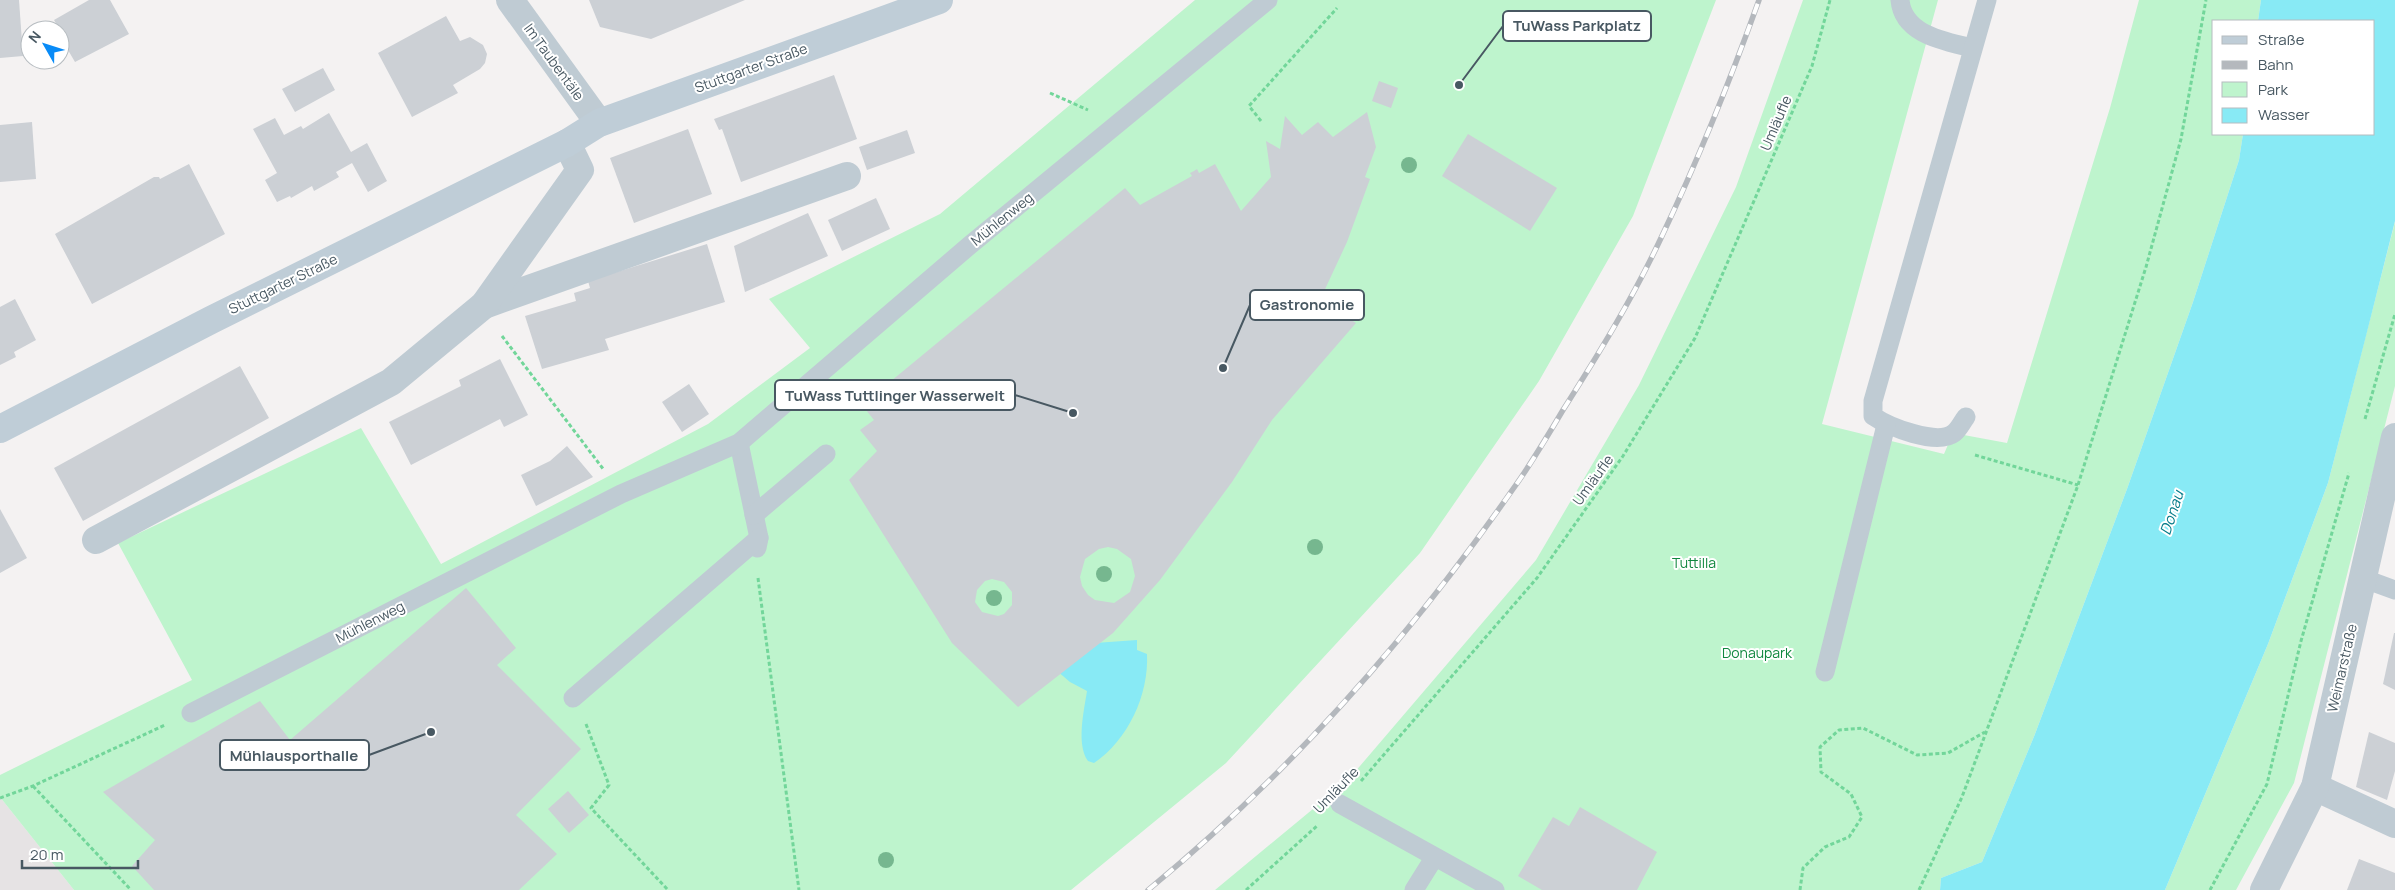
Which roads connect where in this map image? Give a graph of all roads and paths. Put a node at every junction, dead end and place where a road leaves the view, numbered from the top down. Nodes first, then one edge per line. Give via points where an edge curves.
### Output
1 (510, 0) edge
2 (939, 0) edge
3 (1268, 0) edge
4 (1830, 0) edge
5 (1900, 0) edge
6 (1987, 0) edge
7 (2206, 0) edge
8 (1337, 8) dead end
9 (1972, 48) junction
10 (1050, 93) dead end
11 (1261, 121) dead end
12 (599, 123) junction
13 (1113, 128) junction
14 (567, 143) junction
15 (847, 176) dead end
16 (488, 304) junction
17 (2395, 314) edge
18 (1966, 417) dead end
19 (1886, 425) junction
20 (2363, 426) dead end
21 (0, 429) edge
22 (1953, 433) junction
23 (2395, 437) edge
24 (739, 443) junction
25 (826, 454) dead end
26 (2352, 464) dead end
27 (2078, 485) junction
28 (621, 494) junction
29 (754, 515) junction
30 (759, 538) junction
31 (96, 540) dead end
32 (756, 557) joint
33 (2362, 578) junction
34 (2395, 590) edge
35 (1825, 672) dead end
36 (573, 698) joint
37 (191, 713) joint
38 (1986, 731) junction
39 (33, 786) junction
40 (2315, 787) junction
41 (0, 798) edge
42 (1340, 804) junction
43 (2395, 824) edge
44 (1434, 858) junction
45 (131, 890) edge
46 (668, 890) edge
47 (799, 890) edge
48 (1246, 890) edge
49 (1414, 890) edge
50 (1495, 890) edge
51 (1800, 890) edge
52 (1919, 890) edge
53 (2210, 890) edge
54 (2264, 890) edge

1 - 12 street, Im Taubentäle
2 - 12 main road, Stuttgarter Straße
3 - 13 lane, Mühlenweg
4 - 42 path, Umläufle via 1812,66 1695,338 1624,456 1537,578
5 - 9 lane via 1909,22 1928,36
6 - 9 lane
7 - 27 path via 2181,139 2146,267
8 - 11 path via 1249,106
9 - 19 lane via 1873,401 1873,416
10 - 13 path via 1085,107
12 - 14 main road, Stuttgarter Straße
13 - 24 lane, Mühlenweg
14 - 16 street via 580,170
14 - 21 main road, Stuttgarter Straße via 196,327
15 - 16 street
16 - 28 path via 498,331
16 - 31 street via 391,382
17 - 20 path
18 - 22 lane
19 - 22 lane via 1933,438
19 - 35 lane
22 - 27 path via 1973,455
23 - 33 street, Weimarstraße
24 - 28 lane, Mühlenweg
24 - 29 lane
25 - 29 lane
26 - 53 path via 2301,641 2267,784
27 - 38 path
28 - 37 lane, Mühlenweg
29 - 30 lane
30 - 32 lane
30 - 36 lane
32 - 47 path
33 - 34 lane
33 - 40 street, Weimarstraße
36 - 46 path via 593,738 609,785 591,808
37 - 39 path
38 - 51 path via 1948,753 1917,755 1863,728 1839,730 1820,747 1821,772 1851,794 1862,817 1849,837 1824,847 1803,868
38 - 52 path via 1962,797
39 - 41 path
39 - 45 path
40 - 43 street
40 - 54 street, Weimarstraße
42 - 44 lane
42 - 48 path, Umläufle
44 - 49 lane
44 - 50 lane

